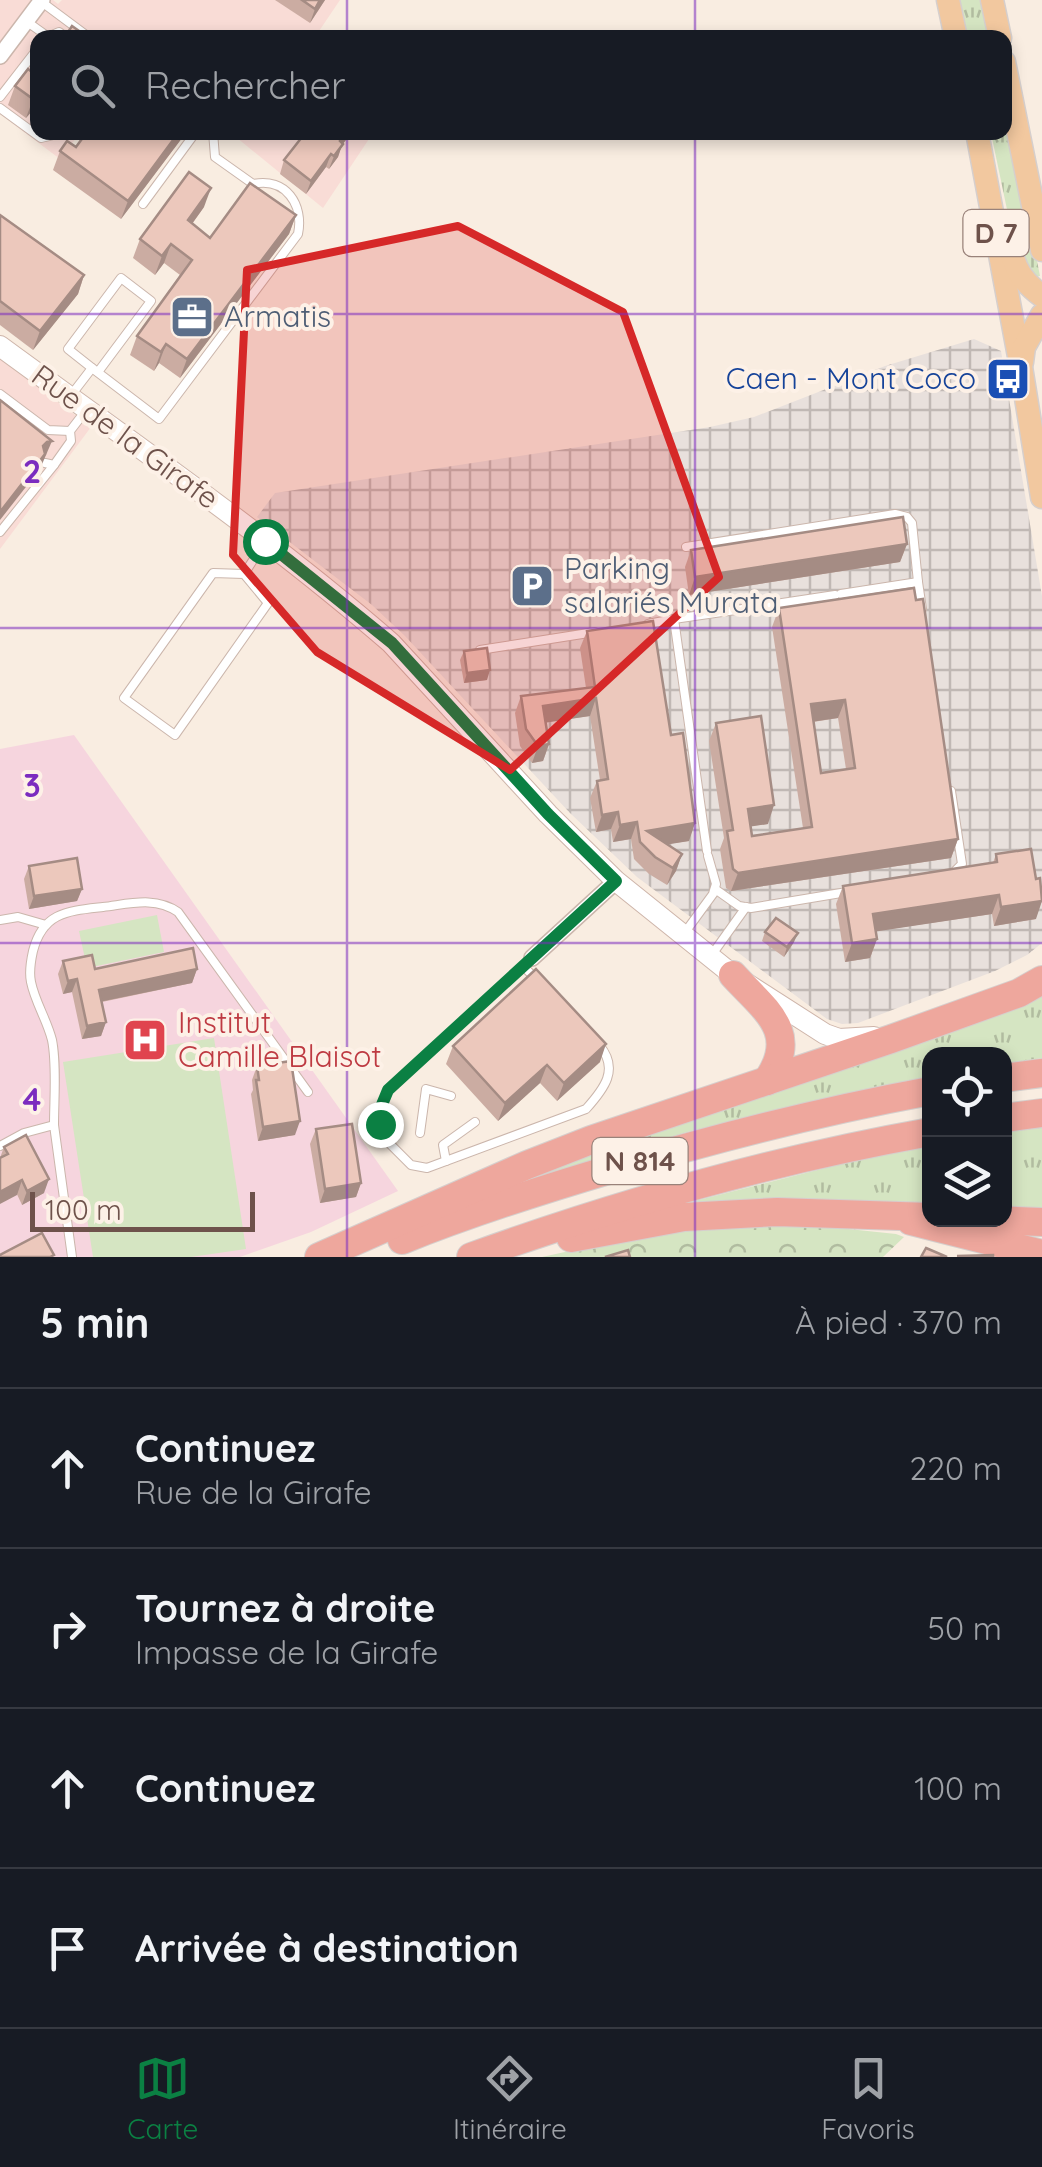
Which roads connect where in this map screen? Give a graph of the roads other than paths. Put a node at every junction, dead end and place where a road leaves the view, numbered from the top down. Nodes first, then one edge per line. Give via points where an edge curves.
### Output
1 (41, 0) edge
2 (948, 0) edge
3 (992, 0) edge
4 (26, 21) junction
5 (37, 30) edge
6 (80, 30) edge
7 (954, 30) edge
8 (998, 30) edge
9 (0, 56) edge
10 (30, 58) edge
11 (0, 97) edge
12 (1012, 102) edge
13 (0, 108) edge
14 (30, 130) edge
15 (189, 140) edge
16 (214, 140) edge
17 (981, 140) edge
18 (985, 140) edge
19 (142, 204) edge
20 (1042, 250) edge
21 (1042, 296) edge
22 (1042, 315) edge
23 (0, 346) edge
24 (1021, 368) junction
25 (95, 370) junction
26 (0, 394) edge
27 (78, 403) junction
28 (70, 431) junction
29 (1042, 497) edge
30 (0, 532) edge
31 (265, 541) junction
32 (686, 546) dead end
33 (244, 574) junction
34 (918, 582) junction
35 (674, 620) junction
36 (924, 620) edge
37 (635, 626) edge
38 (596, 632) edge
39 (480, 650) edge
40 (950, 789) edge
41 (952, 874) edge
42 (616, 881) junction
43 (714, 888) junction
44 (861, 889) edge
45 (746, 907) junction
46 (0, 920) edge
47 (46, 925) junction
48 (684, 935) junction
49 (711, 956) junction
50 (528, 962) junction
51 (734, 974) junction
52 (1042, 980) edge
53 (550, 994) edge
54 (591, 1037) edge
55 (891, 1039) junction
56 (410, 1070) junction
57 (1042, 1073) edge
58 (1012, 1077) edge
59 (767, 1081) junction
60 (426, 1089) junction
61 (308, 1092) dead end
62 (922, 1092) edge
63 (451, 1096) dead end
64 (1042, 1112) edge
65 (1012, 1117) edge
66 (475, 1122) dead end
67 (54, 1125) junction
68 (420, 1133) dead end
69 (922, 1133) edge
70 (0, 1146) edge
71 (446, 1161) junction
72 (880, 1214) junction
73 (922, 1216) edge
74 (1012, 1221) edge
75 (1042, 1222) edge
76 (1042, 1254) edge
77 (72, 1257) edge
78 (320, 1257) edge
79 (359, 1257) edge
80 (471, 1257) edge
81 (507, 1257) edge

1 - 4 street
1 - 6 lane
2 - 7 main road
3 - 8 main road
4 - 5 lane
4 - 9 street
10 - 11 lane
12 - 20 main road, D 7
13 - 14 lane
15 - 19 lane
16 - 25 lane via 215,157 254,184 276,186 296,201 298,234 158,419
17 - 24 main road, D 7
18 - 21 main road via 1014,264
22 - 24 main road via 1024,346
23 - 27 street, Rue de la Girafe
24 - 29 main road, D 7
25 - 25 lane via 68,348 122,278 152,301
25 - 27 lane
26 - 28 lane via 48,430
27 - 28 lane
27 - 31 street, Rue de la Girafe
28 - 30 lane via 72,442
31 - 33 lane
31 - 42 street, Rue de la Girafe via 392,643
32 - 34 lane via 896,514 912,523
33 - 33 lane via 212,573 124,698 176,735 268,603
34 - 35 lane
34 - 36 lane
35 - 37 lane
35 - 43 lane
38 - 39 lane
40 - 41 lane via 962,864
42 - 48 street, Rue de la Girafe
42 - 50 street
43 - 45 lane
43 - 48 lane
44 - 45 lane
45 - 49 lane
46 - 47 lane
47 - 61 lane via 62,913 167,904
47 - 67 lane via 31,958 31,981 52,1042
48 - 49 street, Rue de la Girafe
49 - 51 street, Rue de la Girafe
50 - 53 lane
50 - 56 lane
51 - 55 street, Rue de la Girafe via 826,1034
51 - 59 highway via 773,1018 782,1039
52 - 55 highway
54 - 71 lane via 610,1060 610,1073 586,1109
55 - 59 highway
56 - 60 lane
56 - 71 lane via 388,1090 380,1124 411,1165
57 - 58 highway
59 - 78 highway via 543,1158
60 - 63 lane
60 - 68 lane
62 - 79 highway, N 814 via 697,1144 537,1192
64 - 65 highway
66 - 71 lane via 443,1145
67 - 70 lane
67 - 77 lane
69 - 80 highway, N 814 via 703,1182
72 - 73 highway
72 - 76 highway
72 - 81 highway via 684,1217
74 - 75 highway

